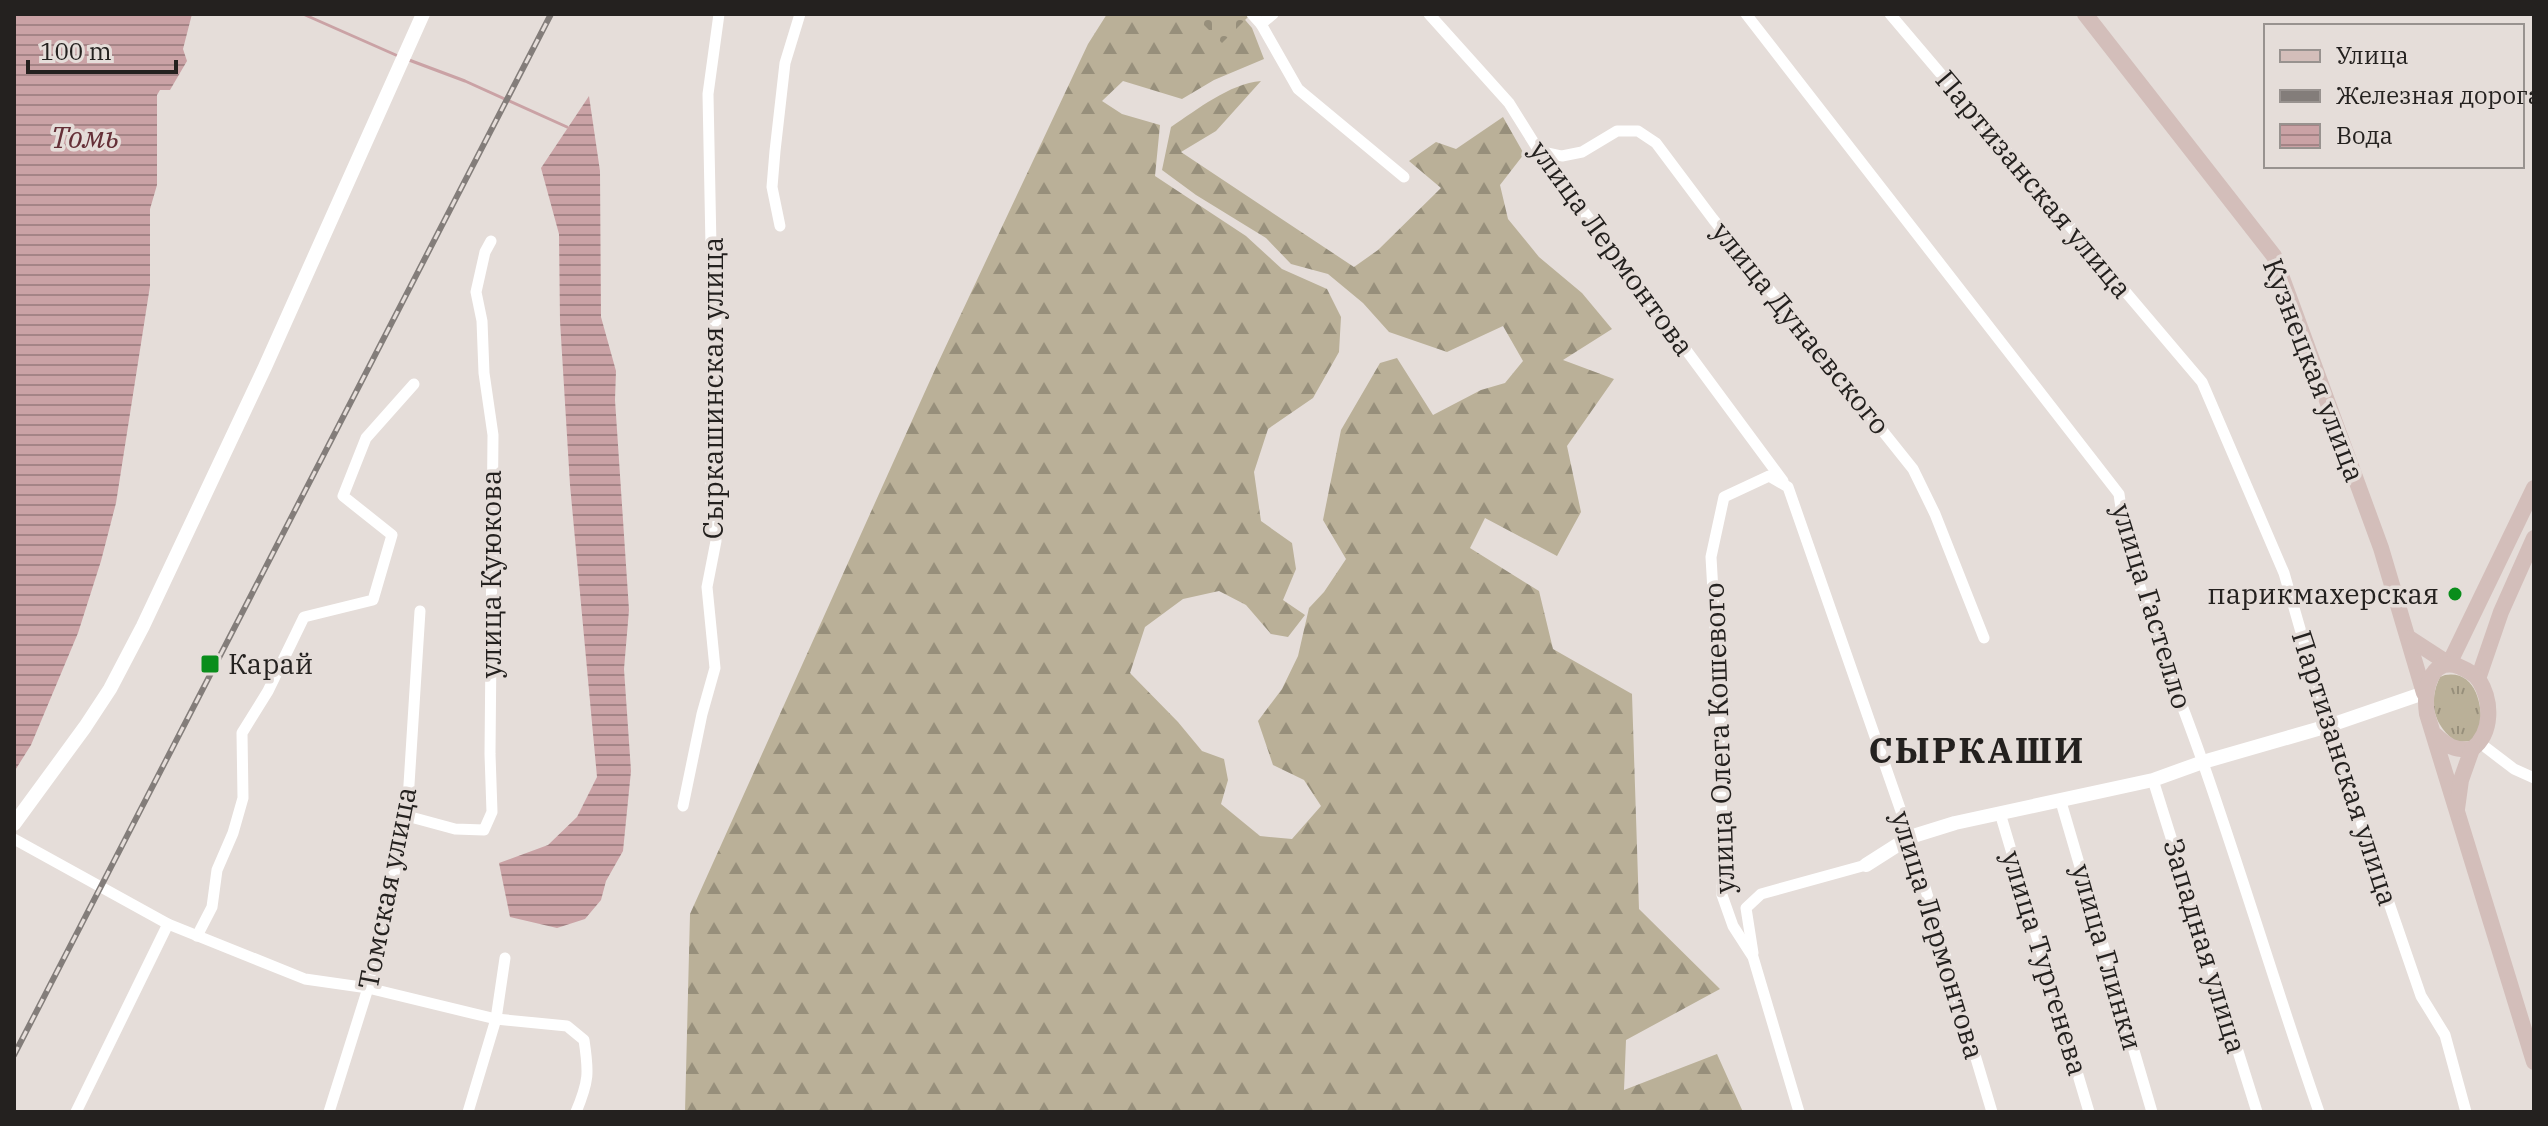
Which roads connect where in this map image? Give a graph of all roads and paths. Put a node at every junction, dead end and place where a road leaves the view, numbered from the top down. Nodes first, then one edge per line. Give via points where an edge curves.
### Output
1 (423, 14) edge
2 (719, 14) edge
3 (800, 14) edge
4 (1252, 14) edge
5 (1273, 14) edge
6 (1429, 14) edge
7 (1746, 14) edge
8 (1890, 14) edge
9 (2085, 14) edge
10 (1261, 24) junction
11 (1539, 151) junction
12 (1404, 177) dead end
13 (780, 226) dead end
14 (491, 241) dead end
15 (414, 384) dead end
16 (1788, 487) junction
17 (2534, 488) edge
18 (2534, 538) edge
19 (420, 611) dead end
20 (1984, 638) dead end
21 (2409, 638) junction
22 (2449, 664) junction
23 (2478, 679) junction
24 (2424, 693) junction
25 (2328, 726) junction
26 (2434, 734) junction
27 (2476, 746) junction
28 (2203, 762) junction
29 (2534, 778) edge
30 (2153, 780) junction
31 (2061, 802) junction
32 (683, 806) dead end
33 (2000, 813) junction
34 (2456, 815) junction
35 (407, 816) junction
36 (14, 824) edge
37 (1910, 837) junction
38 (14, 839) edge
39 (1866, 865) joint
40 (168, 924) junction
41 (197, 936) junction
42 (1753, 957) junction
43 (505, 958) dead end
44 (368, 988) junction
45 (496, 1019) junction
46 (2534, 1062) edge
47 (76, 1112) edge
48 (329, 1112) edge
49 (468, 1112) edge
50 (576, 1112) edge
51 (1799, 1112) edge
52 (1992, 1112) edge
53 (2089, 1112) edge
54 (2152, 1112) edge
55 (2257, 1112) edge
56 (2319, 1112) edge
57 (2466, 1112) edge

1 - 36 street via 143,626 102,702
2 - 32 street, Сыркашинская улица via 708,94 716,318 711,488 716,541 707,587 715,668
3 - 13 street via 785,63 775,151 772,187
4 - 10 street
5 - 10 street
6 - 11 street, улица Лермонтова via 1509,103
7 - 28 street, улица Гастелло via 2119,494 2124,529
8 - 25 street, Партизанская улица via 2202,382 2284,573
9 - 21 main road, Кузнецкая улица via 2274,256
10 - 12 street via 1298,89
11 - 16 street, улица Лермонтова
11 - 20 street, улица Дунаевского via 1562,156 1582,152 1617,131 1638,131 1656,143 1913,469
14 - 35 street, улица Куюкова via 476,292 493,435 492,812 484,830 455,829
15 - 41 street via 366,438 343,496 392,535 373,600 304,617 242,733 243,798 217,870 212,907
16 - 37 street, улица Лермонтова
16 - 42 street, улица Олега Кошевого via 1769,476 1724,497 1711,557 1721,730 1722,895 1733,926
17 - 22 main road
18 - 23 main road
19 - 35 street, Томская улица
21 - 22 main road
21 - 24 main road, Кузнецкая улица
22 - 23 main road
22 - 24 main road via 2437,669
23 - 27 main road via 2489,720
24 - 25 street
24 - 26 main road
25 - 28 street
25 - 57 street, Партизанская улица via 2421,996 2445,1035
26 - 27 main road via 2460,750
26 - 34 main road
27 - 29 street
27 - 34 main road via 2461,780
28 - 30 street
28 - 56 street, улица Гастелло
30 - 31 street
30 - 55 street, Западная улица
31 - 33 street
31 - 54 street, улица Глинки
33 - 37 street
33 - 53 street, улица Тургенева
34 - 46 main road
35 - 44 street, Томская улица
37 - 39 street
37 - 52 street, улица Лермонтова
38 - 40 street
39 - 42 street via 1761,894 1746,908
40 - 41 street
40 - 47 street
41 - 44 street via 305,979
42 - 51 street, улица Олега Кошевого
43 - 45 street
44 - 45 street
44 - 48 street, Томская улица
45 - 49 street
45 - 50 street via 567,1026 584,1040 588,1083

